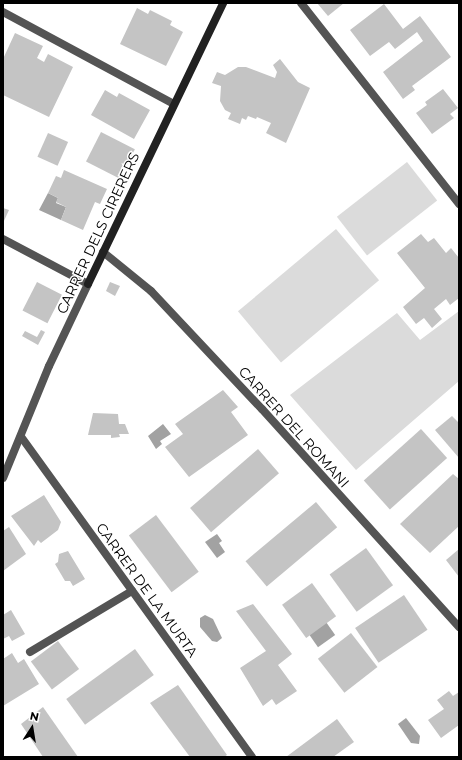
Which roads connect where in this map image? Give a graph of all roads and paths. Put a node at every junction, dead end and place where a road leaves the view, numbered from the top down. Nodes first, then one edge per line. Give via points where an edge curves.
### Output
1 (223, 3) edge
2 (301, 3) edge
3 (3, 12) edge
4 (174, 104) junction
5 (459, 204) edge
6 (3, 239) edge
7 (103, 252) junction
8 (88, 284) junction
9 (22, 438) junction
10 (3, 478) edge
11 (132, 591) junction
12 (459, 627) edge
13 (30, 652) dead end
14 (252, 757) edge

1 - 4 street, CARRER DELS CIRERERS
2 - 5 street
3 - 4 street
4 - 7 street, CARRER DELS CIRERERS
6 - 8 street
7 - 8 street, CARRER DELS CIRERERS
7 - 12 street, CARRER DEL ROMANI via 151,291 262,409
8 - 9 street, CARRER DELS CIRERERS via 50,366
9 - 10 street, CARRER DELS CIRERERS
9 - 11 street, CARRER DE LA MURTA
11 - 13 street
11 - 14 street, CARRER DE LA MURTA

